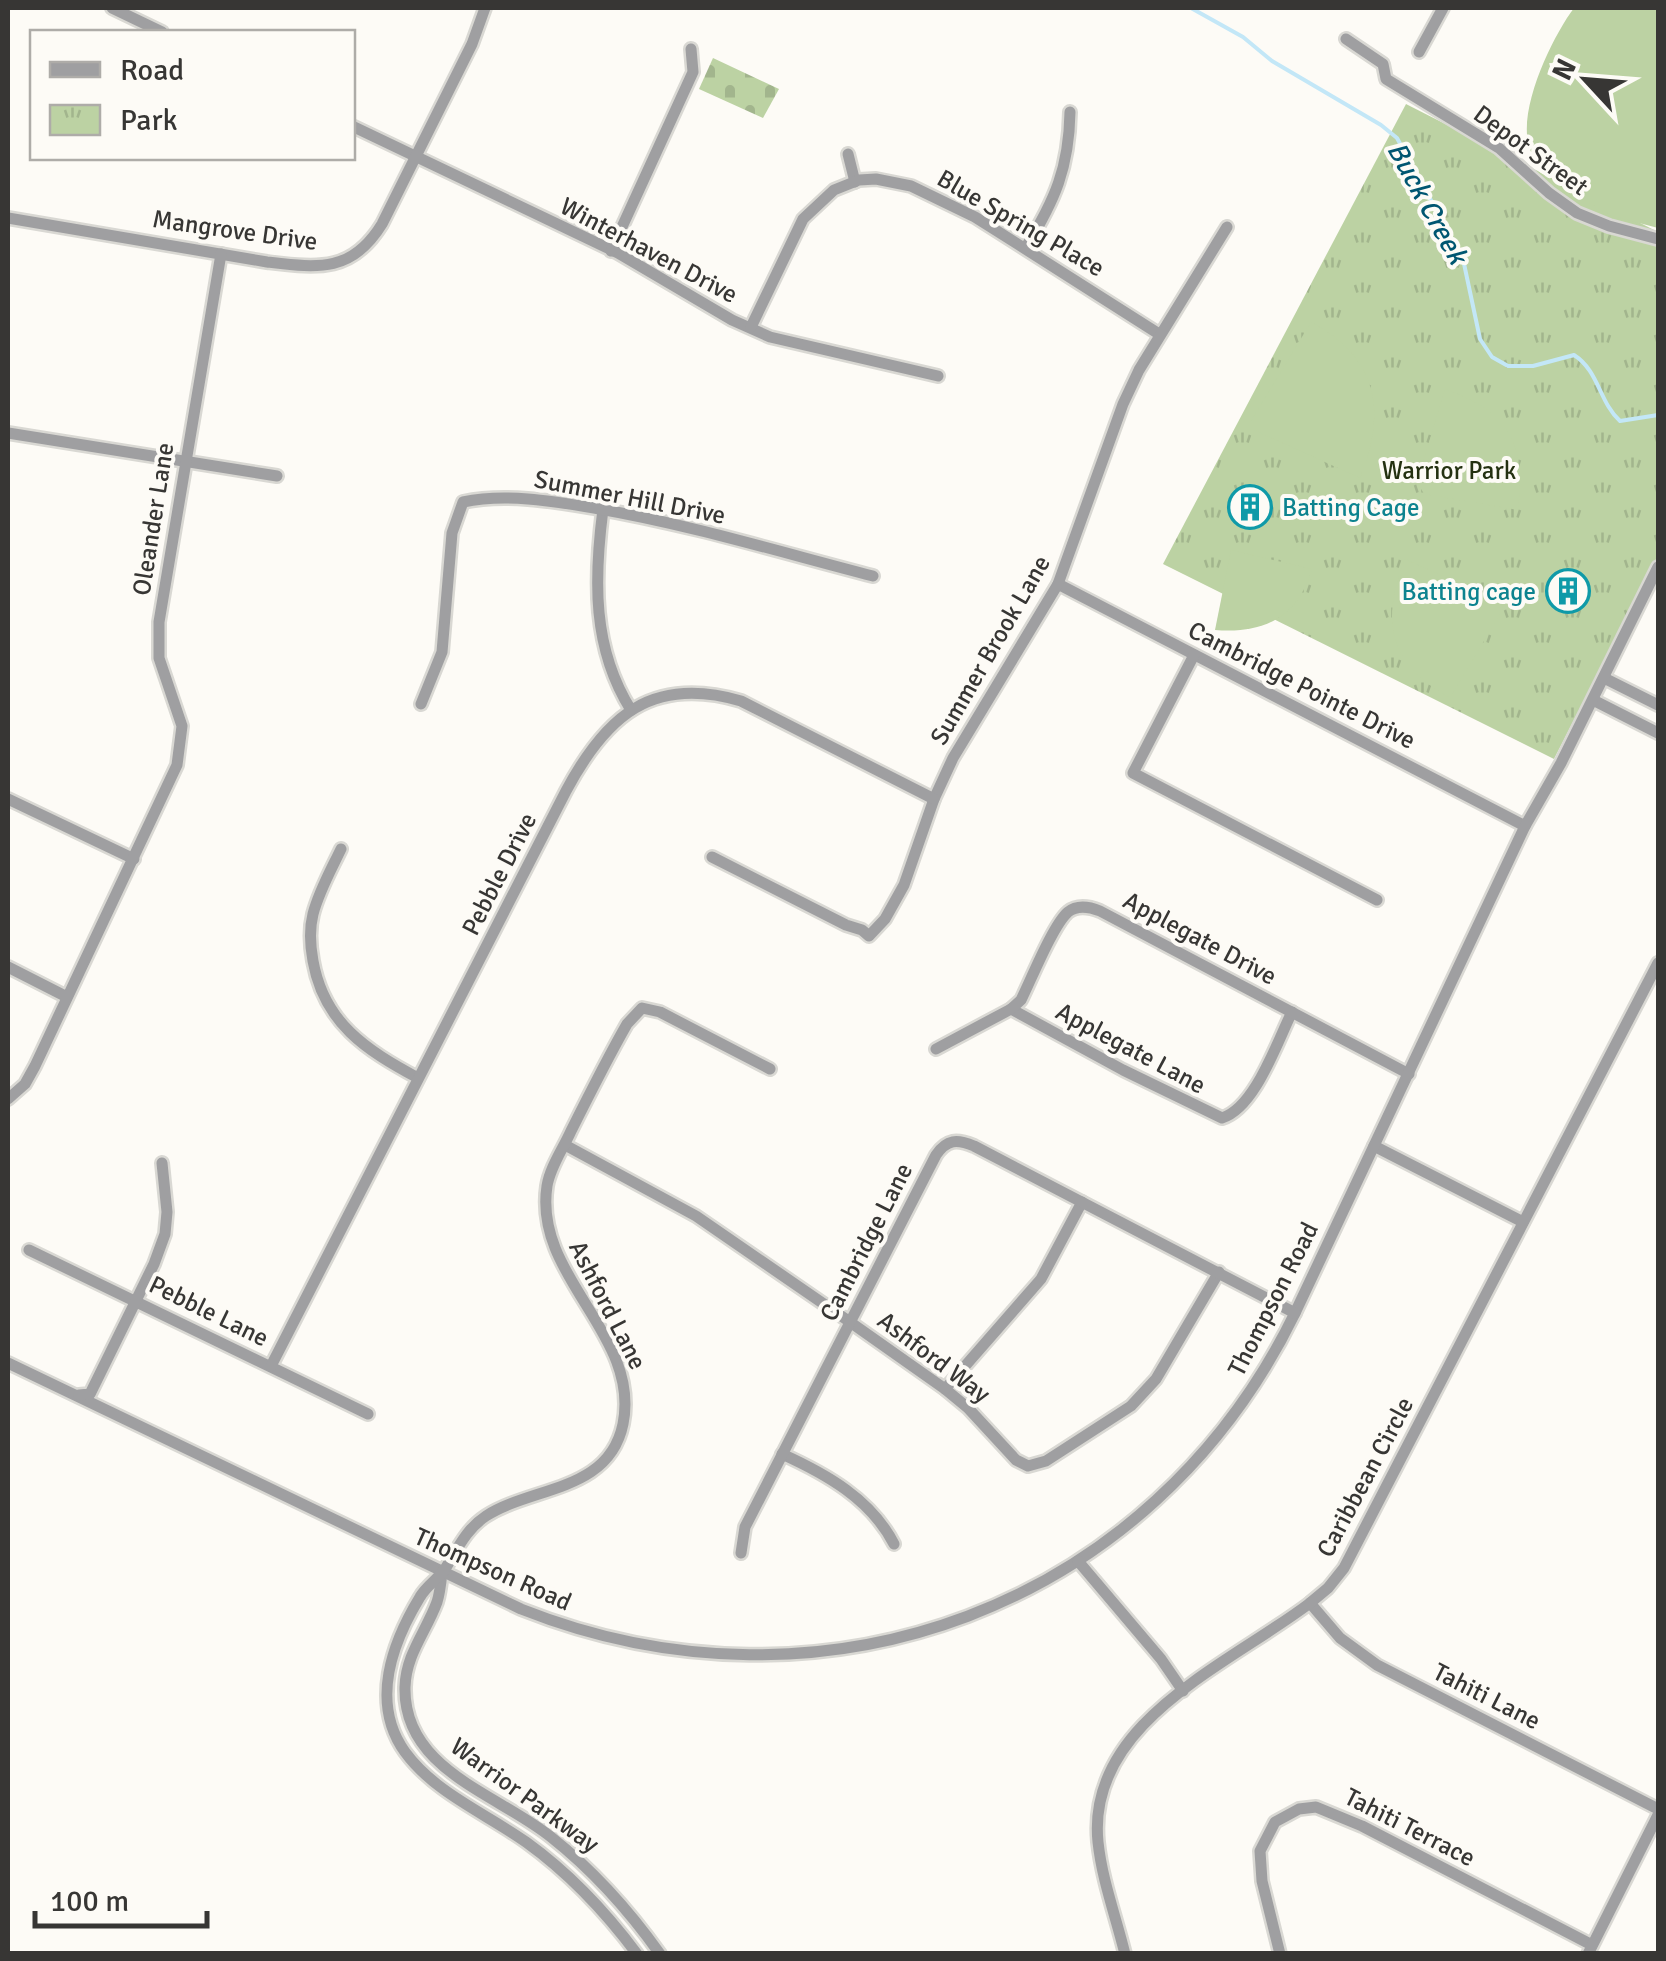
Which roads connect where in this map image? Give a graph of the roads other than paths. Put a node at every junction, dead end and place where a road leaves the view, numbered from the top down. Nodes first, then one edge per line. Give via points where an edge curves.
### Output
1 (112, 8) edge
2 (485, 8) edge
3 (1443, 8) edge
4 (158, 30) edge
5 (1346, 39) dead end
6 (692, 49) dead end
7 (1419, 52) dead end
8 (1070, 112) dead end
9 (355, 127) edge
10 (848, 154) dead end
11 (416, 157) junction
12 (854, 182) junction
13 (8, 218) edge
14 (1226, 226) dead end
15 (1658, 239) edge
16 (1026, 248) junction
17 (611, 250) junction
18 (221, 254) junction
19 (752, 327) junction
20 (1159, 334) junction
21 (938, 376) dead end
22 (8, 434) edge
23 (185, 463) junction
24 (278, 476) dead end
25 (603, 509) junction
26 (1658, 566) edge
27 (873, 576) dead end
28 (1058, 584) junction
29 (1194, 655) junction
30 (1604, 678) junction
31 (1592, 700) junction
32 (421, 704) dead end
33 (1658, 705) edge
34 (631, 710) junction
35 (1658, 733) edge
36 (8, 799) edge
37 (934, 799) junction
38 (1525, 826) junction
39 (341, 849) dead end
40 (712, 858) dead end
41 (134, 859) junction
42 (1377, 900) dead end
43 (1658, 964) edge
44 (8, 967) edge
45 (67, 997) junction
46 (1011, 1009) junction
47 (1292, 1012) junction
48 (936, 1050) dead end
49 (770, 1069) dead end
50 (1408, 1074) junction
51 (418, 1078) junction
52 (8, 1099) edge
53 (564, 1145) junction
54 (1374, 1146) junction
55 (162, 1163) dead end
56 (1082, 1202) junction
57 (1523, 1222) junction
58 (29, 1250) dead end
59 (1219, 1272) junction
60 (136, 1300) junction
61 (1295, 1313) junction
62 (850, 1322) junction
63 (8, 1363) edge
64 (270, 1366) junction
65 (945, 1389) junction
66 (75, 1396) junction
67 (368, 1414) dead end
68 (782, 1454) junction
69 (894, 1544) dead end
70 (741, 1553) dead end
71 (1078, 1561) junction
72 (442, 1572) junction
73 (1310, 1603) junction
74 (1183, 1692) junction
75 (1658, 1812) edge
76 (1590, 1949) edge
77 (637, 1954) edge
78 (660, 1954) edge
79 (1125, 1954) edge
80 (1280, 1954) edge

1 - 4 street
2 - 11 street, Mangrove Drive
3 - 7 street
5 - 15 street, Depot Street via 1383,64 1386,79 1499,148 1563,204
6 - 17 street via 693,72
8 - 16 street via 1063,176
9 - 11 street, Winterhaven Drive
10 - 12 street
11 - 17 street, Winterhaven Drive
11 - 18 street, Mangrove Drive via 374,236 351,258 307,267
12 - 16 street, Blue Spring Place via 912,186
12 - 19 street via 834,190 803,219
13 - 18 street, Mangrove Drive
14 - 20 street, Summer Brook Lane
16 - 20 street, Blue Spring Place
17 - 19 street, Winterhaven Drive
18 - 23 street, Oleander Lane
19 - 21 street, Winterhaven Drive via 792,345
20 - 28 street, Summer Brook Lane via 1123,404
22 - 23 street
23 - 24 street
23 - 41 street, Oleander Lane via 159,622 159,658 182,726 180,750
25 - 27 street, Summer Hill Drive
25 - 32 street, Summer Hill Drive via 500,498 464,502 452,533 442,652
25 - 34 street via 599,624 610,668
26 - 30 street, Thompson Road
28 - 29 street, Cambridge Pointe Drive
28 - 37 street, Summer Brook Lane
29 - 38 street, Cambridge Pointe Drive
29 - 42 street via 1132,773
30 - 31 street, Thompson Road
30 - 33 street
31 - 35 street
31 - 38 street, Thompson Road
34 - 37 street, Pebble Drive via 680,694 742,700
34 - 51 street, Pebble Drive via 598,737 582,762
36 - 41 street
37 - 40 street, Summer Brook Lane via 904,885 870,936
38 - 50 street, Thompson Road
39 - 51 street via 310,927 319,988 356,1042
41 - 45 street
43 - 57 street, Caribbean Circle
44 - 45 street
45 - 52 street via 25,1084
46 - 47 street, Applegate Drive via 1068,912 1083,907
46 - 47 street, Applegate Lane via 1222,1118 1249,1097
46 - 48 street
47 - 50 street, Applegate Drive
49 - 53 street, Ashford Lane via 642,1008 627,1024
50 - 54 street, Thompson Road
51 - 64 street, Pebble Drive
53 - 62 street, Ashford Way via 696,1216
53 - 72 street, Ashford Lane via 548,1180 547,1230 620,1368 622,1426 609,1456 594,1470 476,1523
54 - 57 street
54 - 61 street, Thompson Road
55 - 60 street via 166,1226
56 - 59 street, Cambridge Lane
56 - 62 street, Cambridge Lane via 958,1140 943,1146
56 - 65 street via 1040,1279
57 - 73 street, Caribbean Circle via 1360,1540 1337,1578
58 - 60 street, Pebble Lane
59 - 61 street, Cambridge Lane
59 - 65 street, Ashford Way via 1150,1386 1131,1406 1037,1466 1016,1460
60 - 64 street, Pebble Lane
60 - 66 street via 90,1394
61 - 71 street, Thompson Road via 1254,1387 1206,1450 1135,1520
62 - 65 street, Ashford Way
62 - 68 street, Cambridge Lane
63 - 66 street, Thompson Road
64 - 67 street, Pebble Lane
66 - 72 street, Thompson Road
68 - 69 street via 859,1500
68 - 70 street, Cambridge Lane via 746,1526
71 - 72 street, Thompson Road via 996,1605 921,1633 835,1651 746,1657 649,1647 568,1628
71 - 74 street
72 - 77 street, Warrior Parkway via 421,1594 387,1675 388,1710 399,1743 432,1782 568,1876
72 - 78 street, Warrior Parkway via 406,1671 408,1714 420,1743 446,1770 548,1834 595,1874
73 - 74 street, Caribbean Circle
73 - 75 street, Tahiti Lane via 1340,1638 1377,1665
74 - 79 street, Caribbean Circle via 1123,1746 1101,1794 1098,1840
75 - 76 street, Tahiti Lane
76 - 80 street, Tahiti Terrace via 1316,1807 1276,1822 1260,1851

